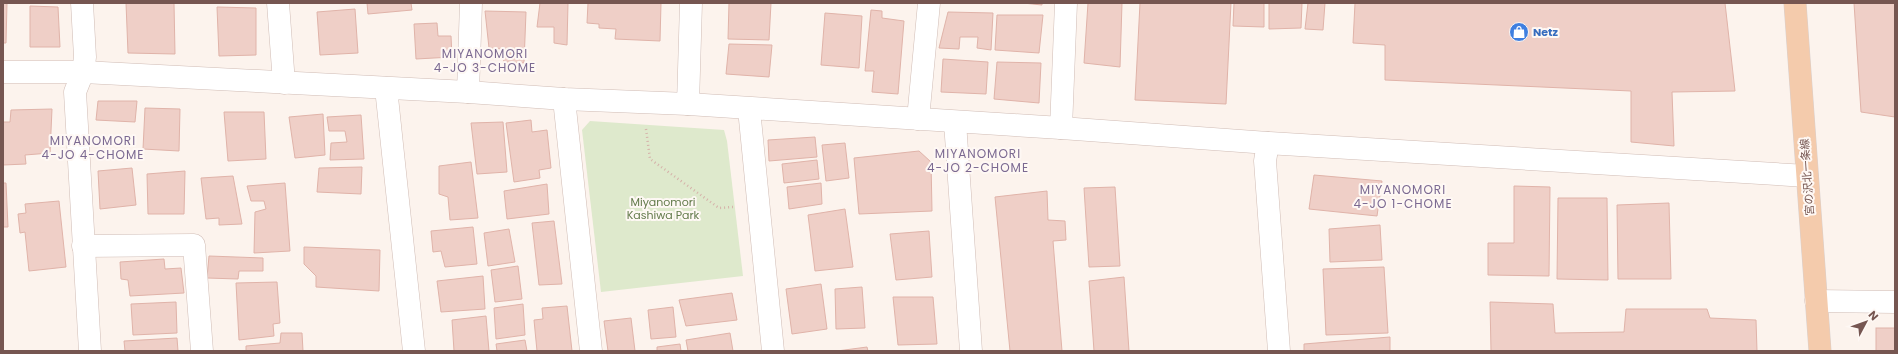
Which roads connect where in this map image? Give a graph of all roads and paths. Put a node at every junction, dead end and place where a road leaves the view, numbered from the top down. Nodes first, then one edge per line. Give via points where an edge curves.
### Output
1 (82, 3) edge
2 (278, 3) edge
3 (471, 3) edge
4 (690, 3) edge
5 (929, 3) edge
6 (1066, 3) edge
7 (1795, 3) edge
8 (3, 72) edge
9 (83, 72) junction
10 (284, 83) junction
11 (386, 88) junction
12 (468, 92) junction
13 (564, 99) junction
14 (688, 104) junction
15 (749, 109) junction
16 (918, 119) junction
17 (955, 122) junction
18 (646, 128) dead end
19 (1061, 128) junction
20 (1268, 143) junction
21 (1807, 176) junction
22 (739, 206) dead end
23 (82, 246) junction
24 (1816, 301) junction
25 (1895, 302) edge
26 (90, 351) edge
27 (202, 351) edge
28 (414, 351) edge
29 (591, 351) edge
30 (773, 351) edge
31 (971, 351) edge
32 (1279, 351) edge
33 (1820, 351) edge

1 - 9 street via 85,57
2 - 10 street
3 - 12 street
4 - 14 street
5 - 16 street
6 - 19 street
7 - 21 main road, 宮の沢北一条線
8 - 9 street
9 - 10 street
9 - 23 street via 75,92
10 - 11 street
11 - 12 street
11 - 28 street
12 - 13 street
13 - 14 street
13 - 29 street
14 - 15 street
15 - 16 street
15 - 30 street
16 - 17 street
17 - 19 street
17 - 31 street
18 - 22 path via 650,159 719,208
19 - 20 street
20 - 21 street
20 - 32 street via 1265,161
21 - 24 main road, 宮の沢北一条線
23 - 26 street
23 - 27 street via 194,245
24 - 25 street
24 - 33 main road, 宮の沢北一条線

